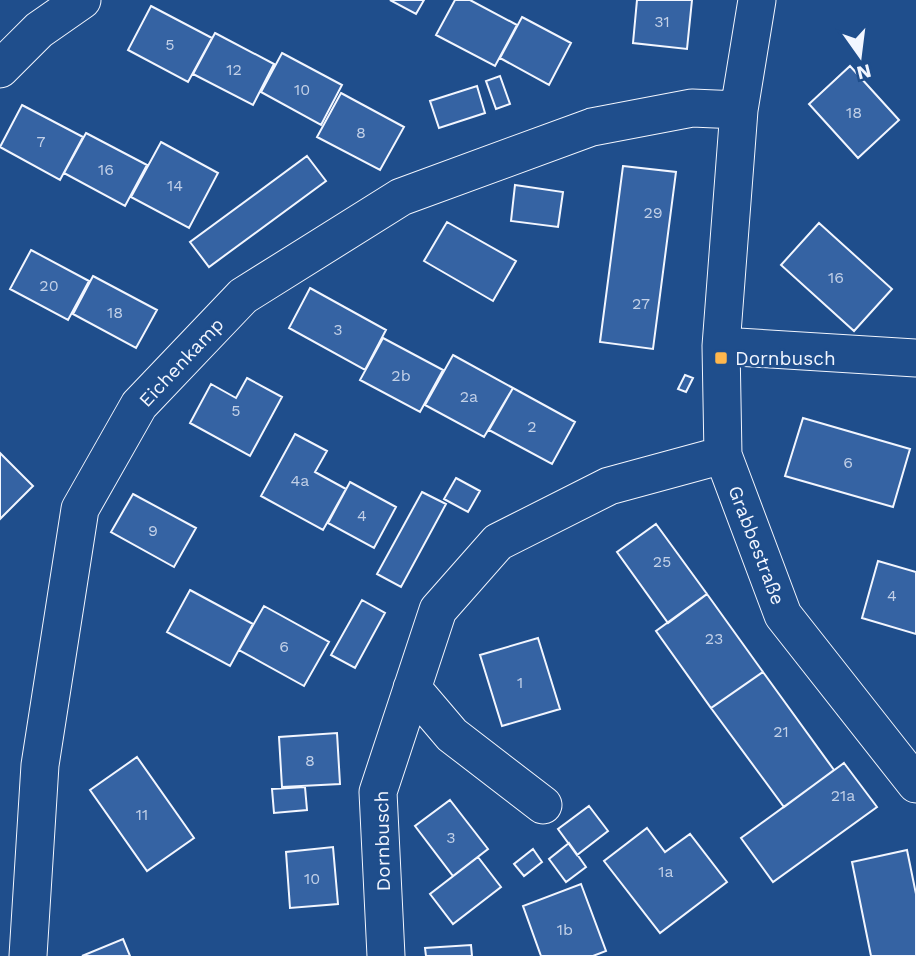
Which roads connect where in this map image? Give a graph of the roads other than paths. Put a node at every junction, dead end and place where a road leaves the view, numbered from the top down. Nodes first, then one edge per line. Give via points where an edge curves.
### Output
1 (82, 0) edge
2 (757, 0) edge
3 (0, 69) edge
4 (739, 110) junction
5 (721, 346) junction
6 (916, 358) edge
7 (723, 454) junction
8 (412, 688) junction
9 (916, 784) edge
10 (543, 804) dead end
11 (27, 956) edge
12 (386, 956) edge

1 - 3 street via 39,30
2 - 4 street, Grabbestraße
4 - 5 street, Grabbestraße
4 - 11 street, Eichenkamp via 692,108 592,127 401,197 243,296 139,405 80,509 40,765
5 - 6 street
5 - 7 street, Grabbestraße
7 - 8 street, Dornbusch via 609,486 498,542 438,610
7 - 9 street, Grabbestraße via 783,615
8 - 10 street via 452,735
8 - 12 street, Dornbusch via 378,792

